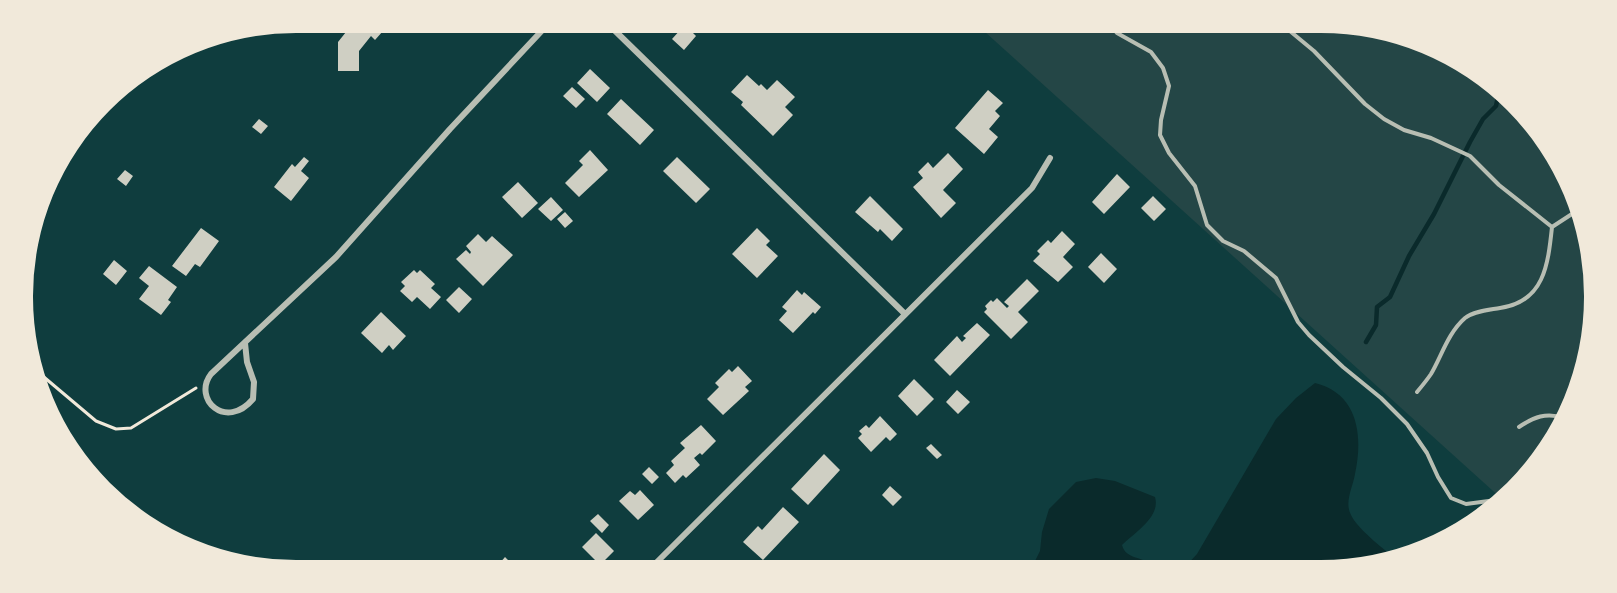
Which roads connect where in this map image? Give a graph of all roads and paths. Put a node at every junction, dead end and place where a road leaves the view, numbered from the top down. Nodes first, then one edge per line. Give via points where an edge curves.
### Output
1 (540, 33) edge
2 (617, 33) edge
3 (1117, 33) edge
4 (1292, 33) edge
5 (1050, 159) dead end
6 (1571, 215) edge
7 (1552, 227) junction
8 (905, 314) junction
9 (245, 343) junction
10 (46, 379) edge
11 (201, 383) dead end
12 (1417, 392) dead end
13 (1556, 415) edge
14 (1519, 427) dead end
15 (1487, 501) edge
16 (659, 560) edge

1 - 9 street via 336,257
2 - 8 street
3 - 15 lane via 1150,52 1163,68 1169,86 1160,135 1194,186 1207,225 1276,278 1298,322 1309,335 1407,424 1451,498 1466,504
4 - 7 lane via 1384,119 1470,156
5 - 8 street via 1032,188
6 - 7 lane
7 - 12 lane via 1545,267 1535,291 1515,306 1467,316
8 - 16 street
9 - 9 street via 254,382 253,399 232,414 210,403 206,381
10 - 11 path via 96,421 116,429 131,428
13 - 14 lane via 1541,415

